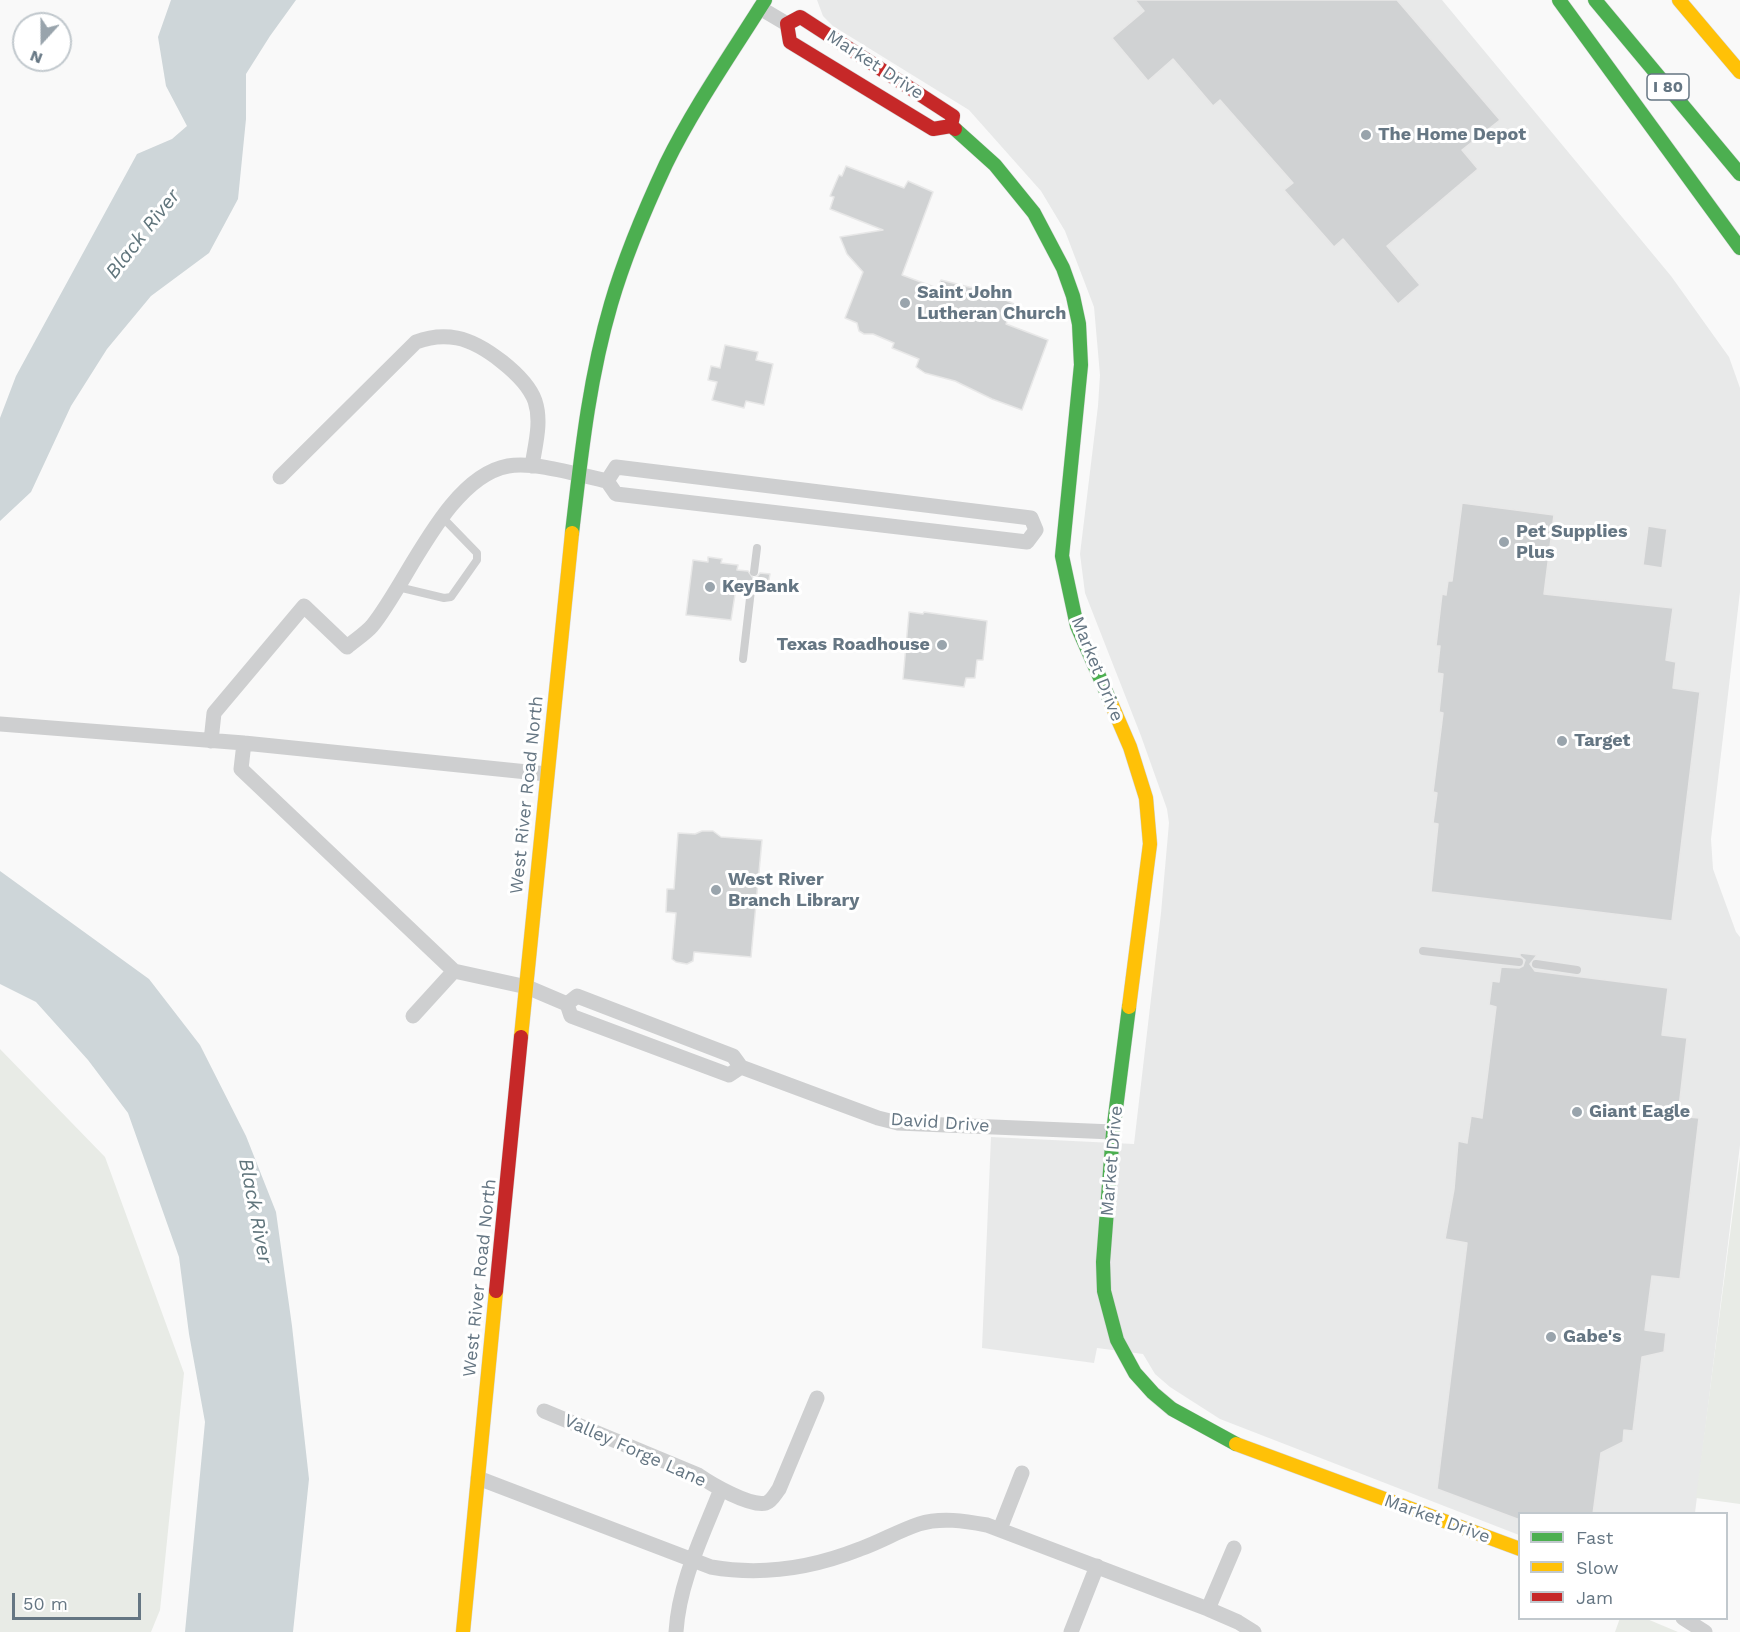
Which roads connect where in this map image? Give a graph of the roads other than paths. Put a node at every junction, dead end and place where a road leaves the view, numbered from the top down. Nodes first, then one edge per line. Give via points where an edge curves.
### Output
1 (1559, 0) edge
2 (1595, 0) edge
3 (1679, 0) edge
4 (762, 4) edge
5 (787, 24) junction
6 (1740, 72) edge
7 (951, 126) junction
8 (1740, 174) edge
9 (1740, 248) edge
10 (532, 466) junction
11 (578, 475) junction
12 (279, 477) dead end
13 (607, 481) junction
14 (443, 518) junction
15 (1036, 530) junction
16 (1065, 534) junction
17 (757, 548) dead end
18 (754, 572) dead end
19 (398, 586) junction
20 (752, 590) dead end
21 (743, 659) dead end
22 (0, 724) edge
23 (211, 741) junction
24 (243, 743) junction
25 (547, 774) junction
26 (1423, 951) dead end
27 (1520, 962) dead end
28 (1536, 964) dead end
29 (1576, 970) dead end
30 (454, 971) junction
31 (526, 987) junction
32 (413, 1016) dead end
33 (1113, 1132) junction
34 (817, 1398) dead end
35 (544, 1411) dead end
36 (1022, 1473) dead end
37 (478, 1478) junction
38 (721, 1489) junction
39 (1000, 1529) junction
40 (1234, 1548) dead end
41 (1518, 1548) edge
42 (693, 1560) junction
43 (1097, 1566) junction
44 (1208, 1609) junction
45 (1686, 1620) edge
46 (462, 1632) edge
47 (676, 1632) edge
48 (1071, 1632) edge
49 (1254, 1632) edge
50 (1705, 1632) edge

1 - 9 main road
2 - 8 main road, I 80
3 - 6 main road
4 - 5 street, Market Drive
4 - 11 main road, West River Road North via 667,162 636,231 611,303 593,377
5 - 7 main road, Market Drive via 790,42 933,129
5 - 7 main road, Market Drive via 802,18 953,116
7 - 16 main road, Market Drive via 1007,177 1045,230 1063,268 1075,308 1082,375
10 - 11 street
10 - 12 street via 538,432 535,400 497,358 460,338 445,337 416,342
10 - 14 street via 509,466 488,472 466,489
11 - 13 street
11 - 25 main road, West River Road North
13 - 15 street via 616,494 1027,542
13 - 15 street via 616,467 1031,518
14 - 19 street
14 - 19 lane via 477,553 477,560 450,597
15 - 16 street
16 - 33 main road, Market Drive via 1062,556 1077,626 1130,747 1146,798 1149,833
17 - 18 lane
19 - 23 street via 370,628 347,647 304,606 214,713
20 - 21 lane
22 - 23 street
23 - 24 street
24 - 25 street
24 - 30 street via 241,769
25 - 31 main road, West River Road North
26 - 27 lane
28 - 29 lane
30 - 31 street, David Drive
30 - 32 street
31 - 33 street, David Drive via 567,1004 577,996 733,1056 741,1067 898,1123
31 - 37 main road, West River Road North
33 - 41 main road, Market Drive via 1104,1291 1117,1340 1135,1373 1153,1393 1172,1409 1231,1442
34 - 38 street via 772,1499 752,1502
35 - 38 street, Valley Forge Lane via 698,1475
36 - 39 street
37 - 42 street
37 - 46 main road, West River Road North
38 - 42 street, Valley Forge Lane
39 - 42 street via 950,1520 921,1523 858,1550 772,1571 733,1571
39 - 43 street
40 - 44 street
42 - 47 street, Valley Forge Lane
43 - 44 street
43 - 48 street
44 - 49 street
45 - 50 street

